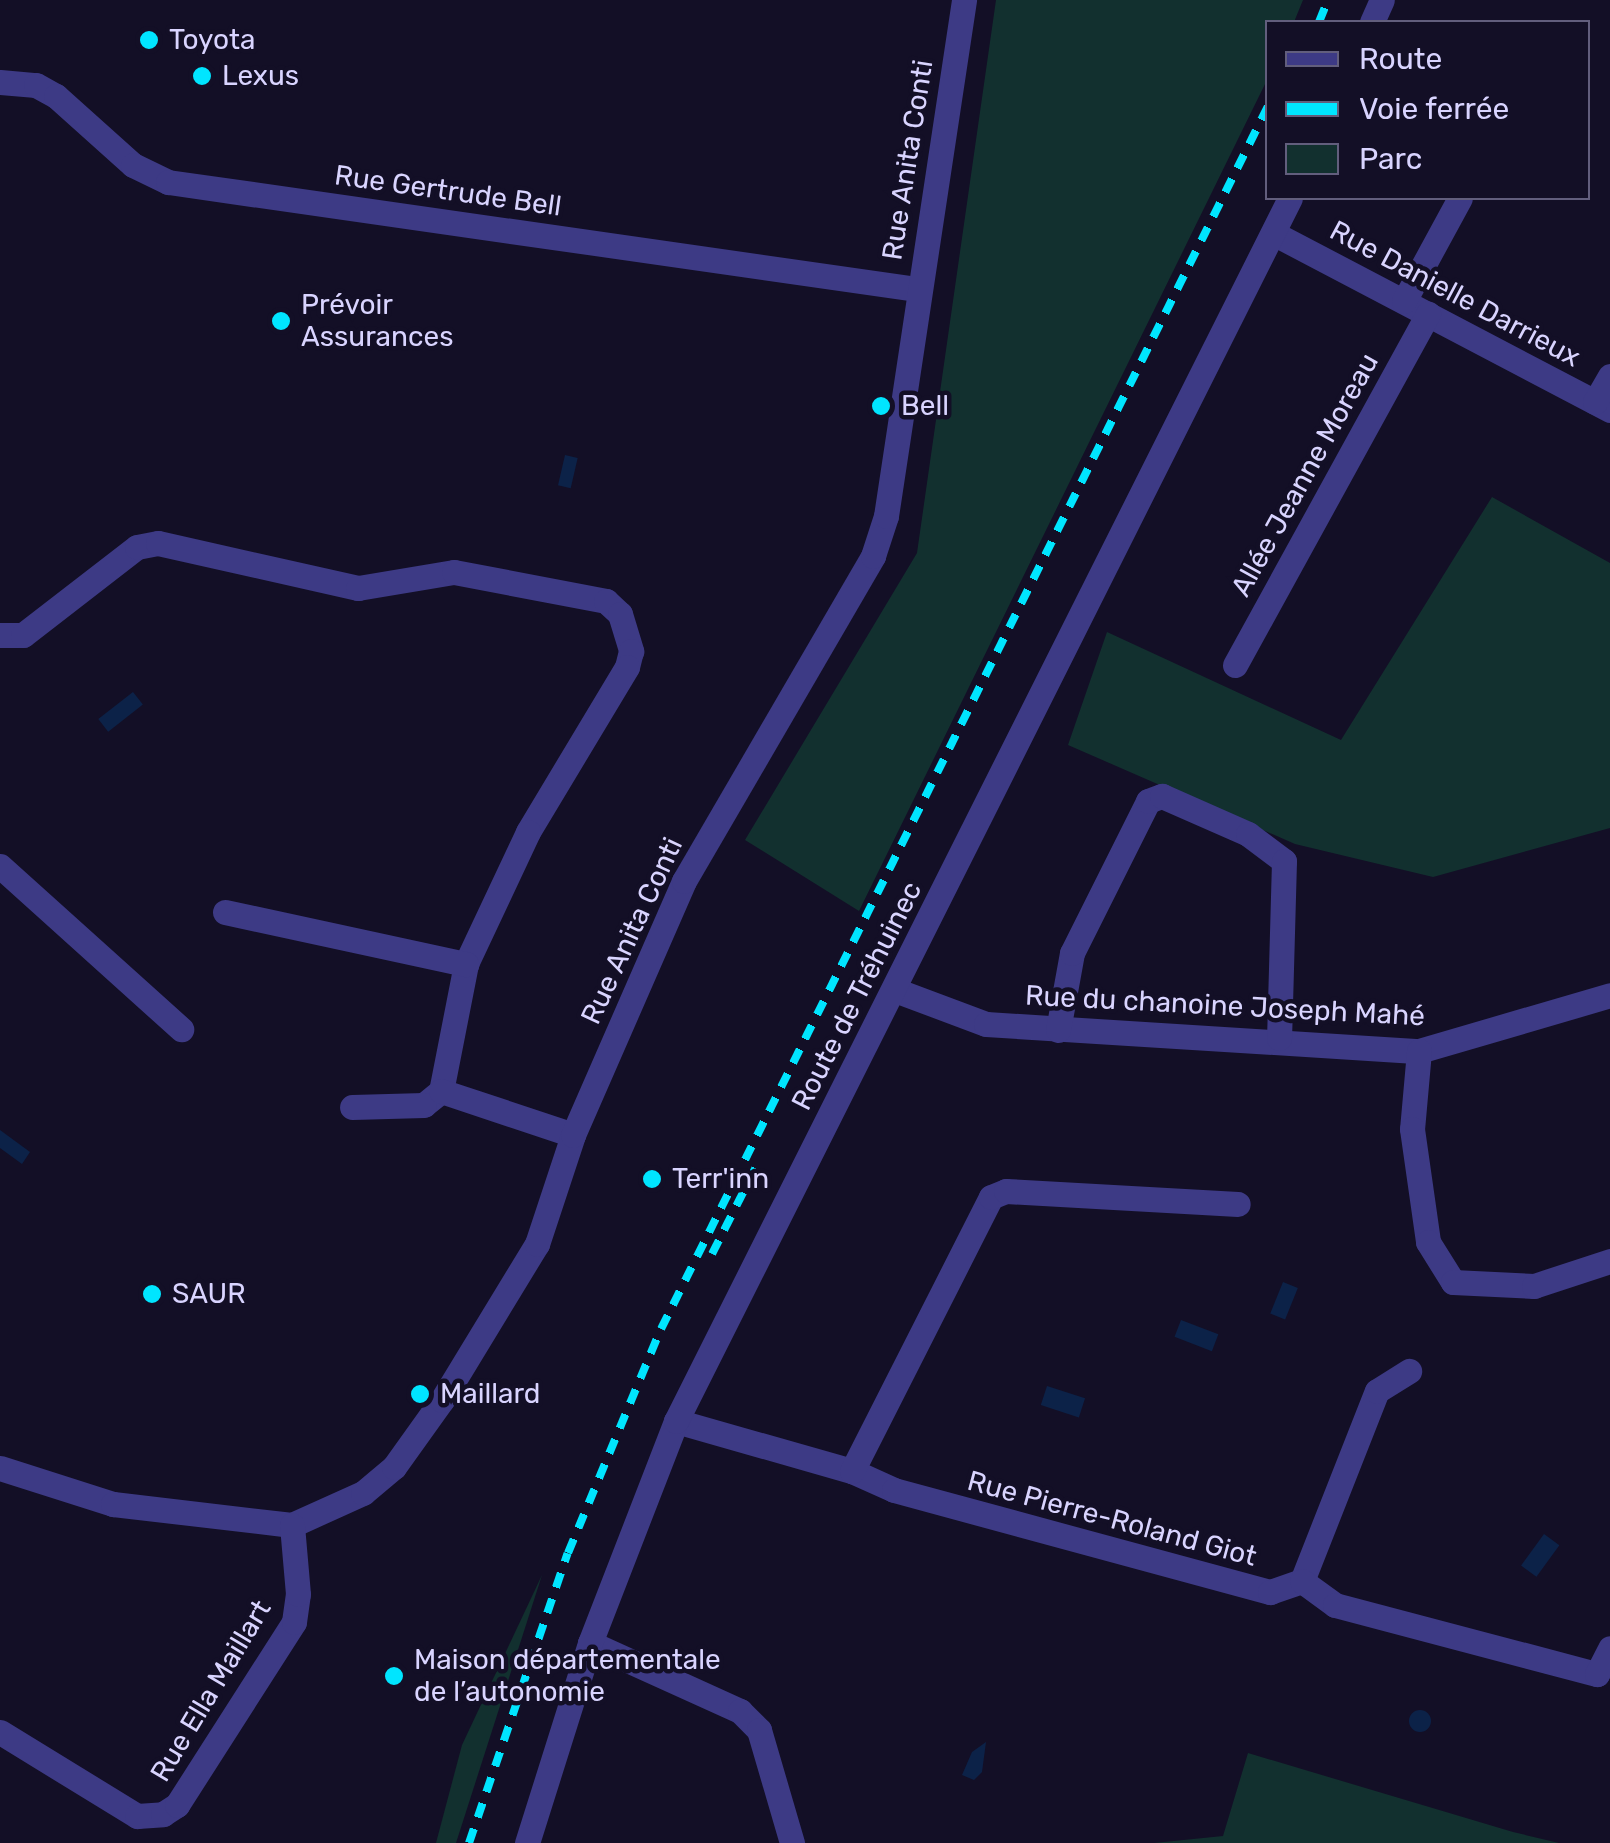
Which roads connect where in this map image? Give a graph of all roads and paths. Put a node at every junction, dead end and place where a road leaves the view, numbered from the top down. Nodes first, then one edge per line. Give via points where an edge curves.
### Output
1 (964, 0) edge
2 (0, 82) edge
3 (1289, 200) edge
4 (1459, 200) edge
5 (1272, 233) junction
6 (918, 289) junction
7 (1404, 301) junction
8 (1428, 314) junction
9 (1610, 376) edge
10 (1603, 406) edge
11 (0, 635) edge
12 (1235, 665) dead end
13 (0, 866) edge
14 (225, 912) dead end
15 (466, 964) junction
16 (895, 990) junction
17 (1610, 995) edge
18 (181, 1029) dead end
19 (1058, 1030) junction
20 (1278, 1038) junction
21 (1419, 1051) junction
22 (441, 1091) junction
23 (352, 1108) dead end
24 (573, 1134) junction
25 (1238, 1204) dead end
26 (1610, 1261) edge
27 (1409, 1371) dead end
28 (676, 1420) junction
29 (0, 1468) edge
30 (852, 1471) junction
31 (292, 1525) junction
32 (1302, 1581) junction
33 (590, 1643) junction
34 (1610, 1648) edge
35 (1603, 1676) edge
36 (0, 1732) edge
37 (527, 1843) edge
38 (792, 1843) edge

1 - 6 street, Rue Anita Conti
2 - 6 street, Rue Gertrude Bell via 36,85 56,96 133,164 168,182
3 - 5 street, Route de Tréhuinec
4 - 7 street
5 - 7 street, Rue Danielle Darrieux
5 - 16 street, Route de Tréhuinec
6 - 24 street, Rue Anita Conti via 888,506 873,556 684,881
7 - 8 street, Rue Danielle Darrieux
8 - 10 street, Rue Danielle Darrieux
8 - 12 street, Allée Jeanne Moreau
9 - 10 street
11 - 15 street via 23,635 137,547 158,543 358,588 454,572 606,601 629,631 627,667 528,832
13 - 18 street
14 - 15 street
15 - 22 street
16 - 19 street, Rue du chanoine Joseph Mahé via 986,1024
16 - 28 street, Route de Tréhuinec
17 - 21 street, Rue du chanoine Joseph Mahé
19 - 20 street, Rue du chanoine Joseph Mahé
19 - 20 street via 1072,953 1148,801 1162,796 1248,834 1284,861
20 - 21 street, Rue du chanoine Joseph Mahé
21 - 26 street via 1412,1129 1422,1204 1428,1242 1453,1282 1534,1286
22 - 23 street via 424,1105
22 - 24 street
24 - 31 street, Rue Anita Conti via 537,1244 410,1448 363,1493
25 - 30 street via 1006,1190 991,1196
27 - 32 street via 1377,1391
28 - 30 street, Rue Pierre-Roland Giot
28 - 33 street, Route de Tréhuinec
29 - 31 street via 113,1504
30 - 32 street, Rue Pierre-Roland Giot via 894,1490 1248,1589 1270,1592
31 - 36 street, Rue Ella Maillart via 294,1622 177,1805 137,1816
32 - 35 street via 1335,1605
33 - 37 street, Route de Tréhuinec
33 - 38 street via 740,1711 759,1730
34 - 35 street

